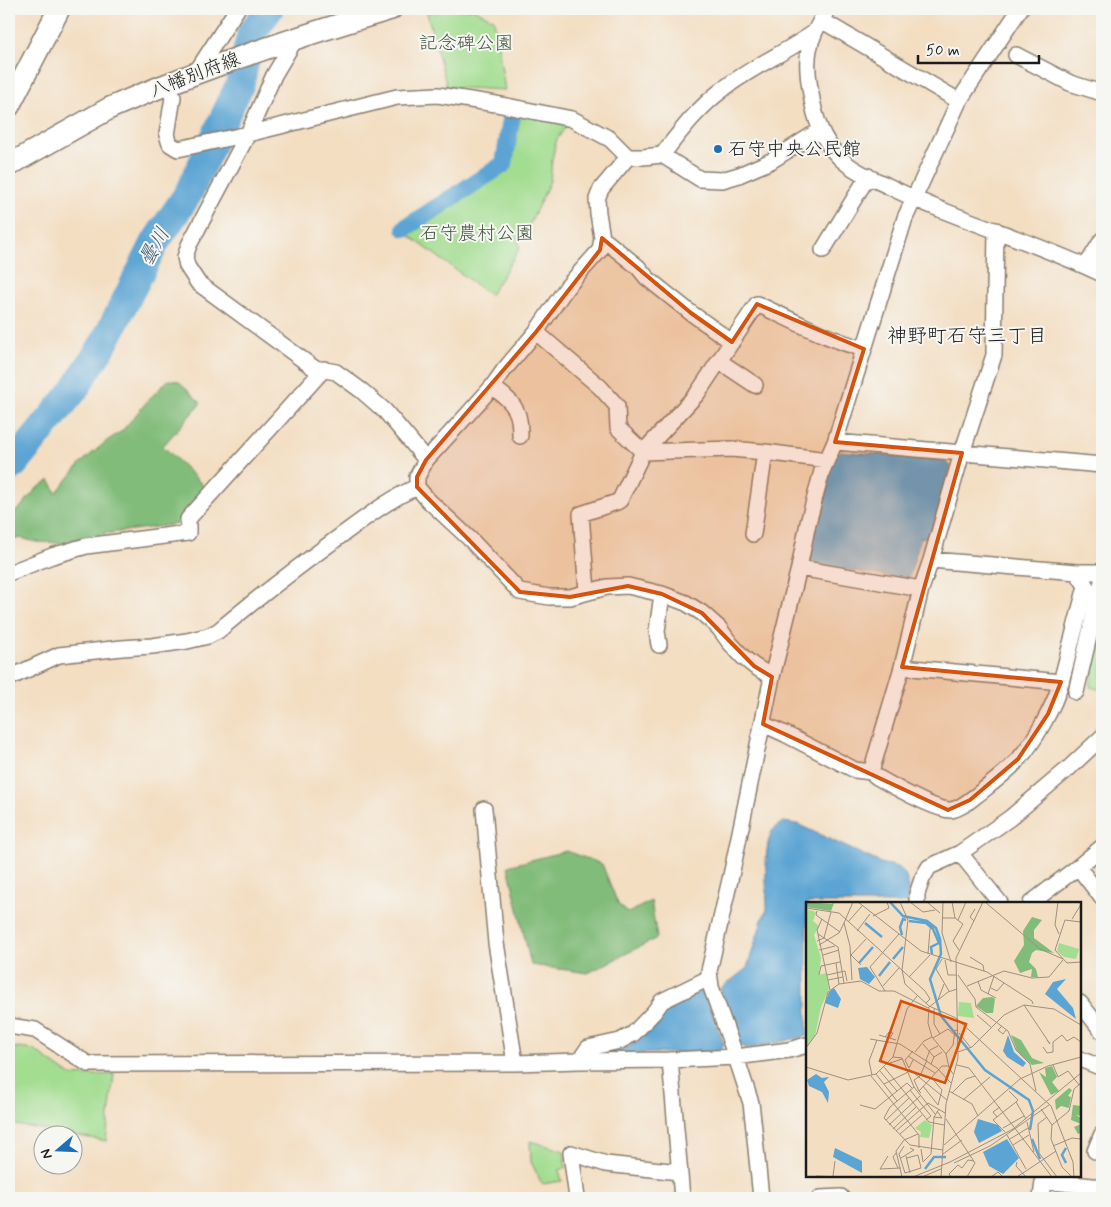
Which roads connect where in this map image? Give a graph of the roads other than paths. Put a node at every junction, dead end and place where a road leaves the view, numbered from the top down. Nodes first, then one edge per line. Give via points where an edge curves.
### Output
1 (59, 9) edge
2 (237, 9) edge
3 (391, 9) edge
4 (1020, 9) edge
5 (821, 20) edge
6 (296, 38) junction
7 (1016, 55) dead end
8 (195, 74) junction
9 (167, 85) junction
10 (1102, 93) edge
11 (960, 101) junction
12 (9, 106) edge
13 (820, 130) junction
14 (248, 134) junction
15 (662, 155) junction
16 (628, 157) junction
17 (9, 164) edge
18 (868, 176) junction
19 (914, 200) junction
20 (996, 230) junction
21 (602, 238) junction
22 (1102, 240) edge
23 (823, 250) dead end
24 (1086, 266) junction
25 (1102, 274) edge
26 (536, 332) junction
27 (732, 342) junction
28 (864, 349) junction
29 (718, 362) junction
30 (324, 369) junction
31 (755, 384) dead end
32 (492, 387) junction
33 (520, 436) dead end
34 (835, 442) junction
35 (643, 452) junction
36 (765, 452) junction
37 (962, 454) junction
38 (426, 460) junction
39 (827, 460) junction
40 (1102, 465) edge
41 (417, 487) junction
42 (753, 534) dead end
43 (931, 560) junction
44 (799, 568) junction
45 (9, 572) edge
46 (1077, 572) junction
47 (1102, 572) edge
48 (1102, 581) edge
49 (922, 589) junction
50 (587, 592) junction
51 (662, 594) junction
52 (659, 645) dead end
53 (902, 667) junction
54 (772, 677) junction
55 (9, 678) edge
56 (1061, 682) junction
57 (1076, 692) dead end
58 (763, 724) junction
59 (1102, 737) edge
60 (871, 772) junction
61 (484, 809) dead end
62 (1102, 846) edge
63 (960, 853) junction
64 (1078, 867) junction
65 (1102, 898) edge
66 (918, 902) edge
67 (999, 902) edge
68 (1032, 902) edge
69 (709, 978) junction
70 (1081, 1004) edge
71 (9, 1026) edge
72 (1102, 1031) edge
73 (806, 1045) edge
74 (736, 1058) junction
75 (670, 1060) junction
76 (579, 1061) junction
77 (515, 1063) junction
78 (1102, 1134) edge
79 (1095, 1151) dead end
80 (679, 1172) junction
81 (1042, 1178) edge
82 (1102, 1187) edge
83 (841, 1197) edge
84 (576, 1198) edge
85 (682, 1198) edge
86 (761, 1198) edge
87 (820, 1198) edge
88 (1041, 1198) edge

1 - 12 main road
2 - 8 street
3 - 6 main road, 八幡別府線
4 - 11 street
5 - 11 street
5 - 13 street via 809,49 807,71
5 - 15 street via 804,40 722,89 702,106
6 - 8 main road, 八幡別府線
6 - 14 street via 274,75
7 - 10 street via 1070,83
8 - 9 main road, 八幡別府線
9 - 14 street via 173,97 167,135 170,144 178,149
9 - 17 main road, 八幡別府線 via 110,108
11 - 19 street
13 - 15 street via 771,161 722,180 700,179
13 - 18 street via 842,160
14 - 16 street via 397,97 438,96 572,119 610,139
14 - 30 street via 189,245 185,257 187,266 198,283 314,368
15 - 16 street
16 - 21 street via 601,189 597,199
18 - 19 street
18 - 23 street
19 - 20 street
19 - 28 street
20 - 24 street
20 - 37 street via 994,355
21 - 26 street via 600,250 567,287
21 - 27 street via 691,314
22 - 24 street
24 - 25 street
26 - 32 street
26 - 35 street via 600,387 617,406 618,428
27 - 28 street via 757,304
27 - 29 street
28 - 34 street
29 - 31 street
29 - 35 street via 697,394
30 - 38 street via 336,372 379,406
30 - 45 street via 188,519 188,533 86,546
32 - 33 street via 515,408 520,420
32 - 38 street
34 - 37 street
34 - 39 street
35 - 36 street via 731,449
35 - 50 street via 620,500 582,514
36 - 39 street
36 - 42 street
37 - 40 street
37 - 43 street
38 - 41 street via 417,477
39 - 44 street via 808,523
41 - 50 street via 520,592 561,598
41 - 55 street via 374,512 294,569 208,636 152,646 60,654
43 - 46 street
43 - 49 street
44 - 49 street
44 - 54 street
46 - 47 street
46 - 56 street via 1086,586
48 - 57 street
49 - 53 street
50 - 51 street via 628,586
51 - 52 street via 657,630
51 - 54 street via 702,613 743,657
53 - 56 street
53 - 60 street
54 - 58 street
56 - 60 street via 1048,714 1018,760 954,810 923,801
58 - 60 street via 854,770
58 - 69 street
59 - 63 street via 1010,818
61 - 77 street via 496,943
62 - 64 street
63 - 66 street via 929,867 917,894
63 - 67 street
64 - 65 street
64 - 68 street
69 - 74 street
69 - 76 street via 662,1001 633,1034 620,1041 588,1048
70 - 72 street
71 - 77 street via 35,1030 88,1064
73 - 74 street
74 - 75 street
74 - 86 street via 751,1102
75 - 76 street
75 - 80 street
76 - 77 street
78 - 79 street
80 - 84 street via 606,1164 571,1153
80 - 85 street
81 - 82 street
81 - 88 street
83 - 87 street

